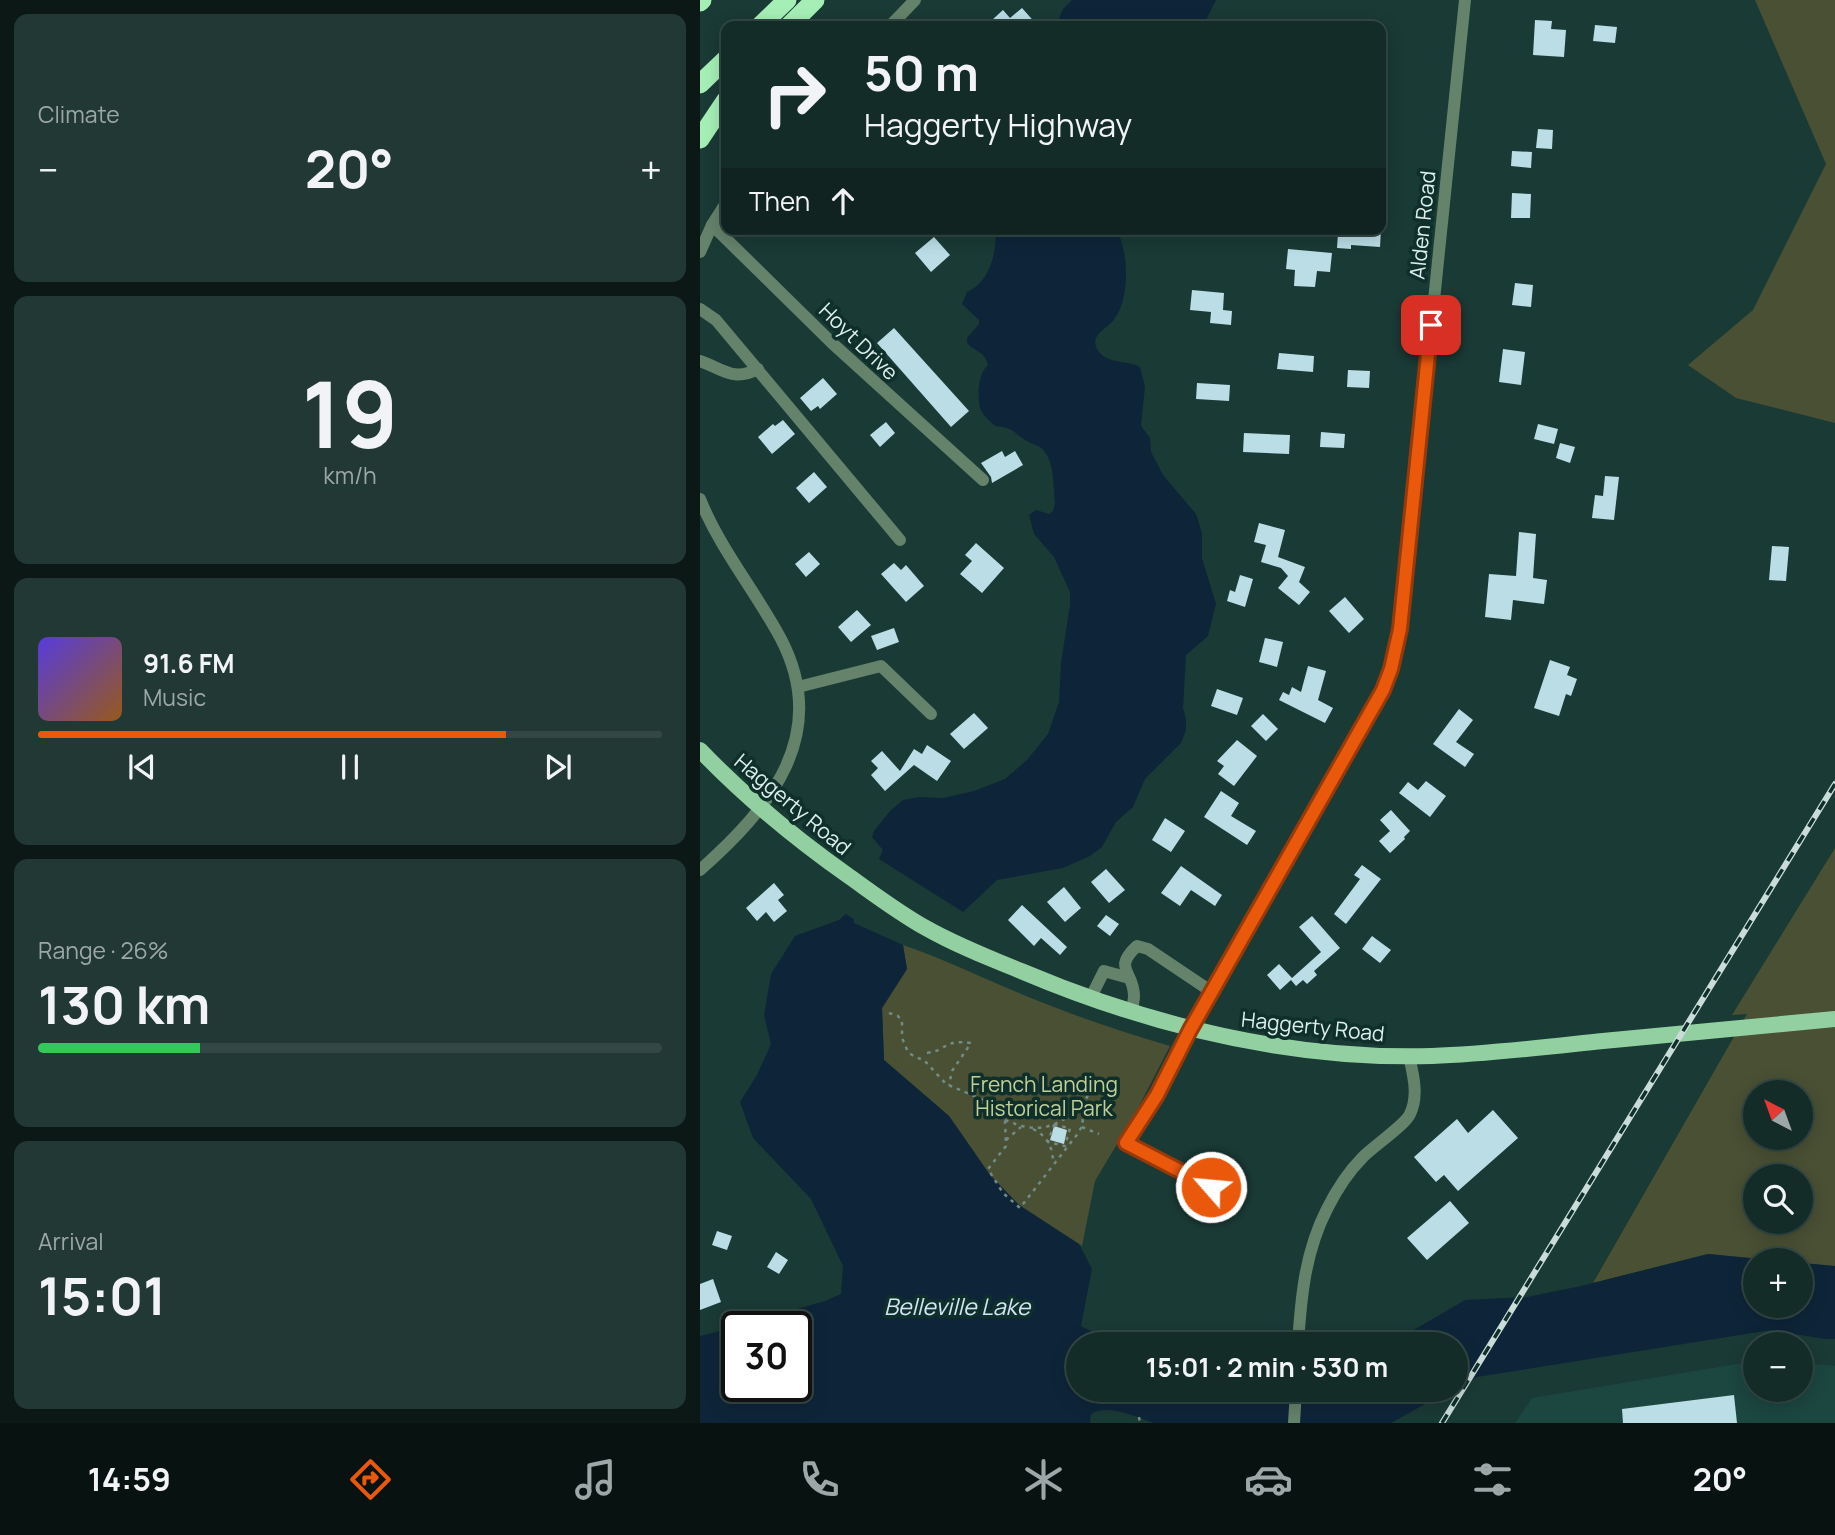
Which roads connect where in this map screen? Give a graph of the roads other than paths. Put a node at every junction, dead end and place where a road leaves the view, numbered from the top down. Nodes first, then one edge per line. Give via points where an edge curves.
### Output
1 (787, 0) edge
2 (815, 0) edge
3 (915, 0) edge
4 (1465, 0) edge
5 (765, 21) edge
6 (794, 21) edge
7 (895, 21) edge
8 (721, 64) edge
9 (700, 84) edge
10 (721, 108) edge
11 (700, 139) edge
12 (721, 211) edge
13 (712, 225) junction
14 (721, 234) edge
15 (722, 235) edge
16 (700, 253) edge
17 (700, 309) edge
18 (700, 360) edge
19 (758, 369) junction
20 (984, 480) dead end
21 (700, 499) edge
22 (900, 540) dead end
23 (798, 687) junction
24 (931, 714) dead end
25 (700, 750) edge
26 (760, 808) junction
27 (700, 870) edge
28 (1129, 978) junction
29 (1212, 992) junction
30 (1090, 999) junction
31 (1131, 1013) junction
32 (1835, 1019) edge
33 (1190, 1030) junction
34 (1409, 1056) junction
35 (1211, 1187) dead end
36 (1299, 1332) edge
37 (1295, 1402) edge
38 (1294, 1423) edge

1 - 5 highway
2 - 6 highway
3 - 7 street
4 - 29 street, Alden Road via 1396,650 1383,690
8 - 9 highway
10 - 11 highway
12 - 13 street
13 - 14 street, Hoyt Drive
13 - 16 street
15 - 20 street, Hoyt Drive via 832,343
17 - 19 street via 716,320
18 - 19 street via 732,375
19 - 22 street
21 - 23 street via 780,637
23 - 24 street via 881,666
23 - 26 street via 799,728 787,766
25 - 26 main road, Haggerty Road
26 - 27 street via 737,837
26 - 30 main road, Haggerty Road via 925,928
28 - 29 street via 1123,965 1137,946
28 - 30 street via 1104,971
28 - 31 street via 1134,995
29 - 33 street, Alden Road
30 - 31 main road, Haggerty Road
31 - 33 main road, Haggerty Road
32 - 34 main road, Haggerty Road via 1500,1052
33 - 34 main road, Haggerty Road via 1306,1051
33 - 35 street, Alden Road via 1126,1143
34 - 36 street via 1414,1090 1410,1116 1362,1158 1327,1209 1306,1262
37 - 38 street

